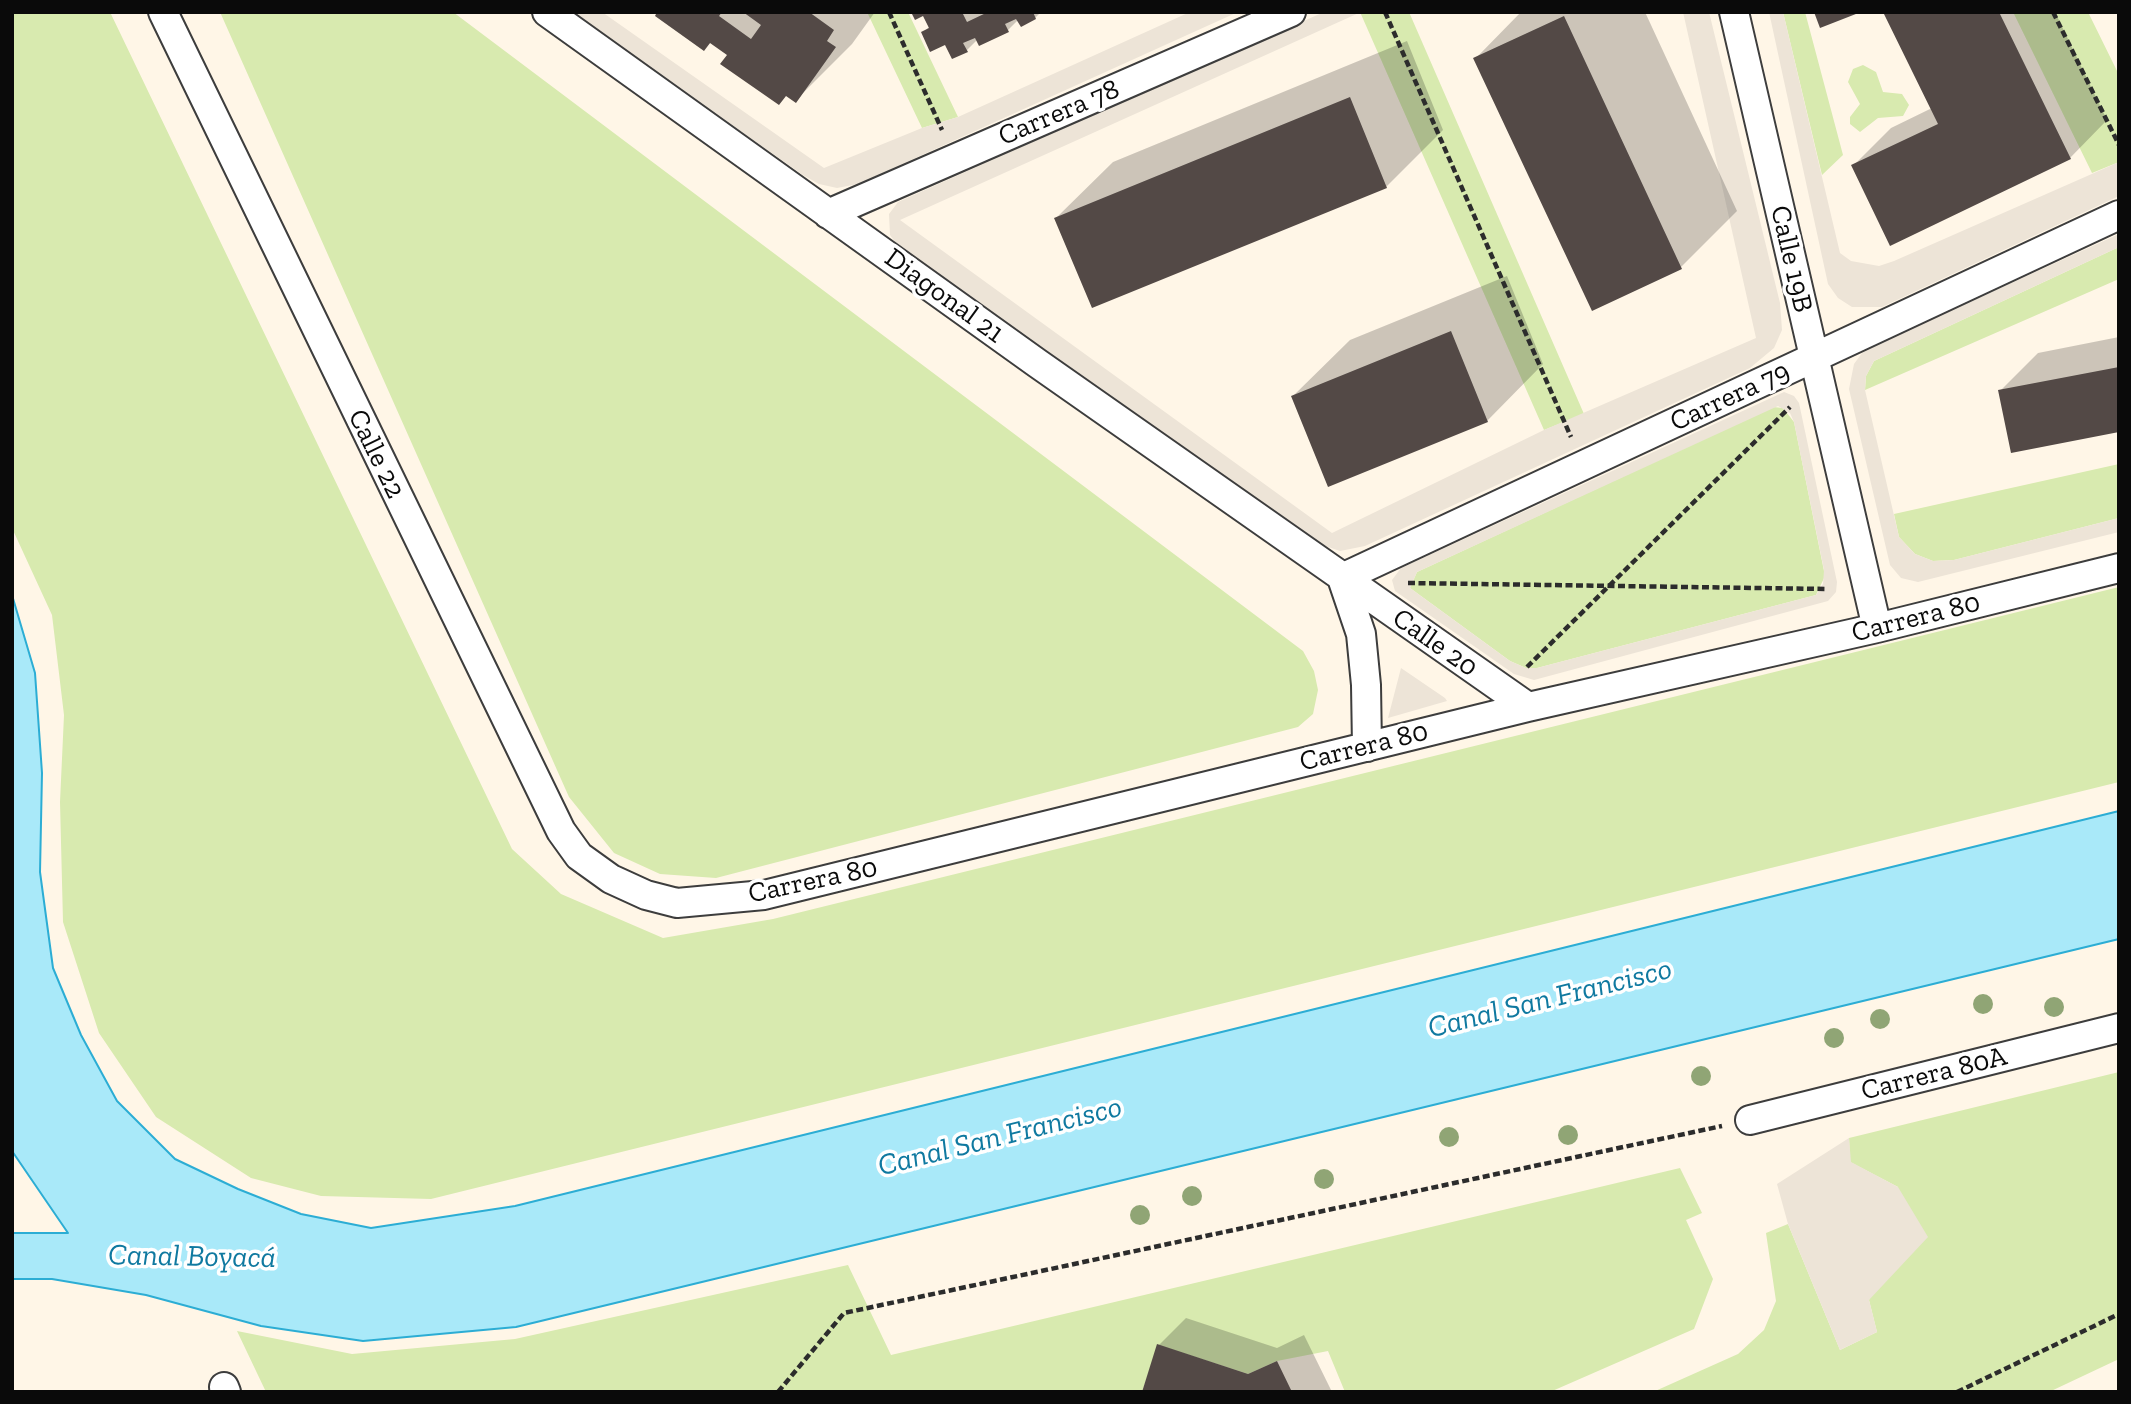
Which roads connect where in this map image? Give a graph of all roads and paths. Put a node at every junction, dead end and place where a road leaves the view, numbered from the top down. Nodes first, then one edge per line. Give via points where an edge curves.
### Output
1 (163, 12) edge
2 (547, 12) edge
3 (889, 12) edge
4 (1291, 12) edge
5 (1385, 12) edge
6 (1734, 12) edge
7 (2053, 12) edge
8 (946, 138) dead end
9 (2119, 145) edge
10 (828, 214) junction
11 (2119, 215) edge
12 (1814, 358) junction
13 (1790, 407) dead end
14 (1573, 441) dead end
15 (2119, 568) edge
16 (1342, 578) junction
17 (1401, 583) dead end
18 (1609, 586) junction
19 (1827, 589) dead end
20 (1877, 628) junction
21 (1523, 672) dead end
22 (1528, 707) junction
23 (1367, 747) junction
24 (611, 879) joint
25 (2119, 1028) edge
26 (1750, 1120) joint
27 (2119, 1314) edge
28 (778, 1392) edge
29 (1958, 1392) edge

1 - 24 street, Calle 22 via 561,831 579,856
2 - 10 street, Diagonal 21
3 - 8 path
4 - 10 street, Carrera 78
5 - 14 path
6 - 12 street, Calle 19B
7 - 9 path
10 - 16 street, Diagonal 21
11 - 12 street, Carrera 79
12 - 16 street, Carrera 79
12 - 20 street, Calle 19B
13 - 18 path
15 - 20 street, Carrera 80
16 - 22 street, Calle 20
16 - 23 street via 1361,635
17 - 18 path
18 - 19 path
18 - 21 path
20 - 22 street, Carrera 80
22 - 23 street, Carrera 80
23 - 24 street, Carrera 80 via 764,895 677,903
25 - 26 street, Carrera 80A
26 - 28 path via 844,1313
27 - 29 path

